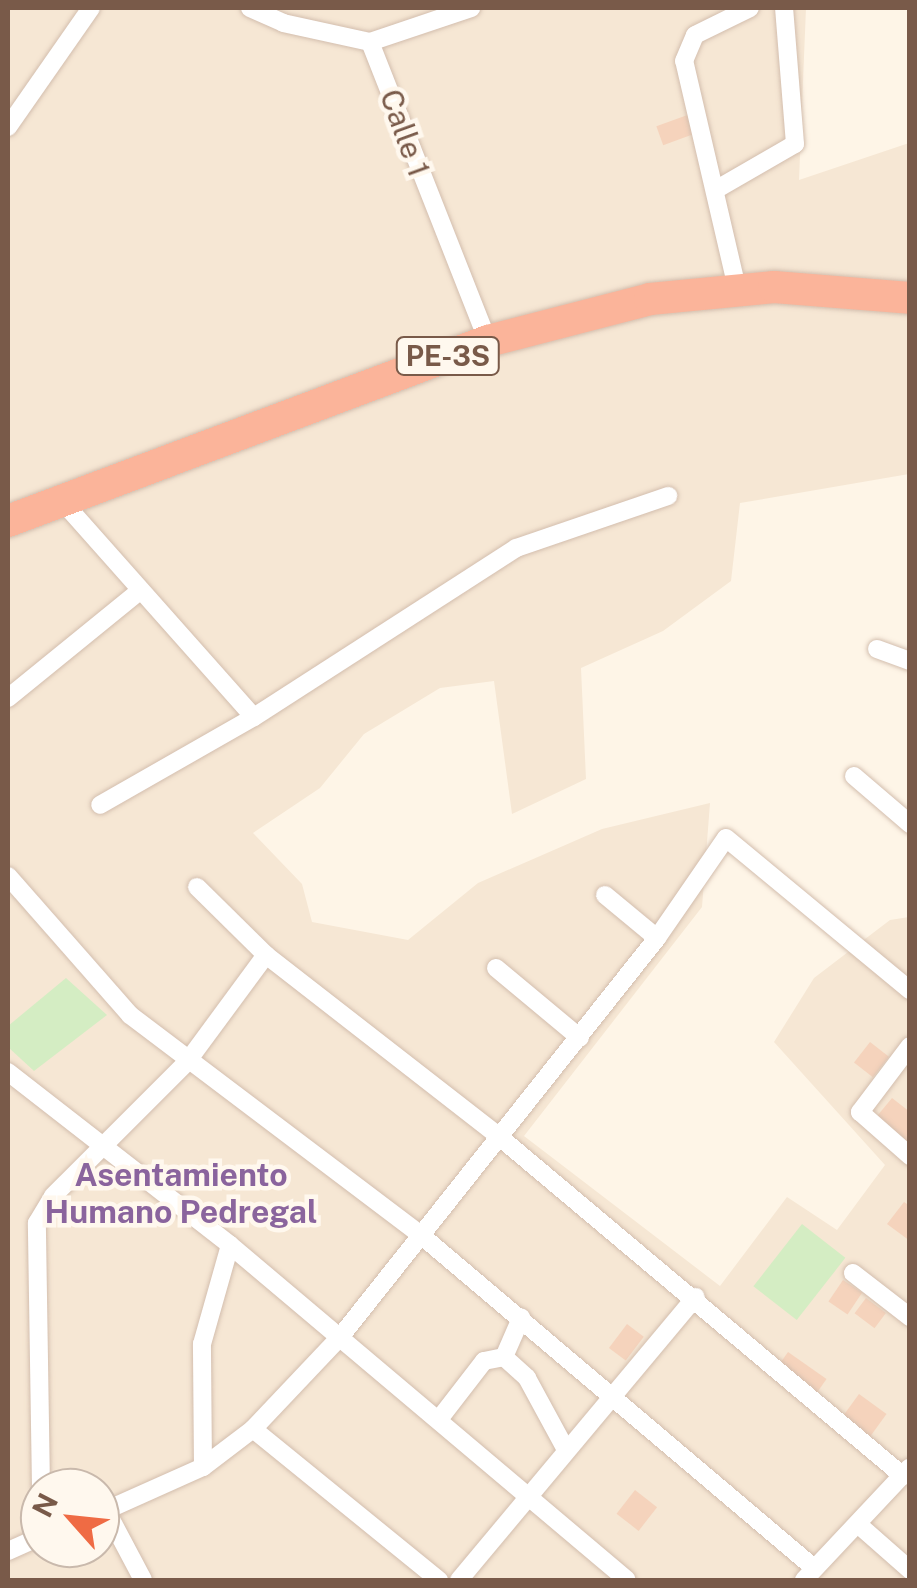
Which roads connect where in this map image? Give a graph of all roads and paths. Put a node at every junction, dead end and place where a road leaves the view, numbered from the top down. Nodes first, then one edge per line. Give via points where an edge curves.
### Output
1 (88, 8) edge
2 (250, 8) edge
3 (471, 8) edge
4 (750, 8) edge
5 (784, 8) edge
6 (370, 42) junction
7 (8, 127) edge
8 (717, 189) junction
9 (738, 288) junction
10 (910, 298) edge
11 (488, 341) junction
12 (668, 496) dead end
13 (62, 500) junction
14 (8, 521) edge
15 (137, 593) junction
16 (877, 648) dead end
17 (910, 661) edge
18 (8, 698) edge
19 (254, 718) junction
20 (854, 776) dead end
21 (100, 805) dead end
22 (910, 824) edge
23 (8, 876) edge
24 (198, 887) dead end
25 (605, 895) dead end
26 (658, 938) junction
27 (266, 956) junction
28 (496, 968) dead end
29 (910, 990) edge
30 (580, 1038) junction
31 (910, 1046) edge
32 (187, 1062) junction
33 (8, 1072) edge
34 (502, 1139) junction
35 (105, 1150) junction
36 (910, 1156) edge
37 (422, 1236) junction
38 (230, 1244) junction
39 (853, 1273) dead end
40 (696, 1298) junction
41 (910, 1317) edge
42 (521, 1318) junction
43 (341, 1336) junction
44 (504, 1357) junction
45 (616, 1398) junction
46 (440, 1418) junction
47 (253, 1428) junction
48 (565, 1448) junction
49 (203, 1467) junction
50 (41, 1468) edge
51 (906, 1472) edge
52 (527, 1494) junction
53 (120, 1504) edge
54 (860, 1526) junction
55 (120, 1540) edge
56 (910, 1570) edge
57 (809, 1574) edge
58 (143, 1580) edge
59 (438, 1580) edge
60 (459, 1580) edge
61 (627, 1580) edge

1 - 7 street
2 - 6 street via 283,24
3 - 6 street
4 - 8 street via 695,36 684,61
5 - 8 street via 795,144
6 - 11 street, Calle 1
8 - 9 street
9 - 10 highway, PE-3S via 852,289
9 - 11 highway, PE-3S via 650,299
11 - 13 highway, PE-3S
12 - 19 street via 516,548
13 - 14 highway, PE-3S
13 - 15 street
15 - 18 street
15 - 19 street
16 - 17 street
19 - 21 street
20 - 22 street
23 - 32 street via 130,1015
24 - 27 street
25 - 26 street
26 - 29 street via 726,838
26 - 30 street
27 - 32 street
27 - 34 street
28 - 30 street
30 - 34 street
31 - 36 street via 860,1112
32 - 35 street
32 - 37 street
33 - 35 street
34 - 37 street
34 - 40 street
35 - 38 street
35 - 50 street via 53,1196 37,1223
37 - 42 street
37 - 43 street
38 - 43 street
38 - 49 street via 202,1344
39 - 41 street
40 - 45 street
40 - 51 street
42 - 44 street
42 - 45 street
43 - 46 street
43 - 47 street
44 - 46 street via 484,1361
44 - 48 street via 527,1378
45 - 48 street
45 - 57 street
46 - 52 street
47 - 49 street
47 - 59 street
48 - 52 street
49 - 53 street
51 - 54 street
52 - 60 street
52 - 61 street
54 - 56 street
54 - 57 street
55 - 58 street

